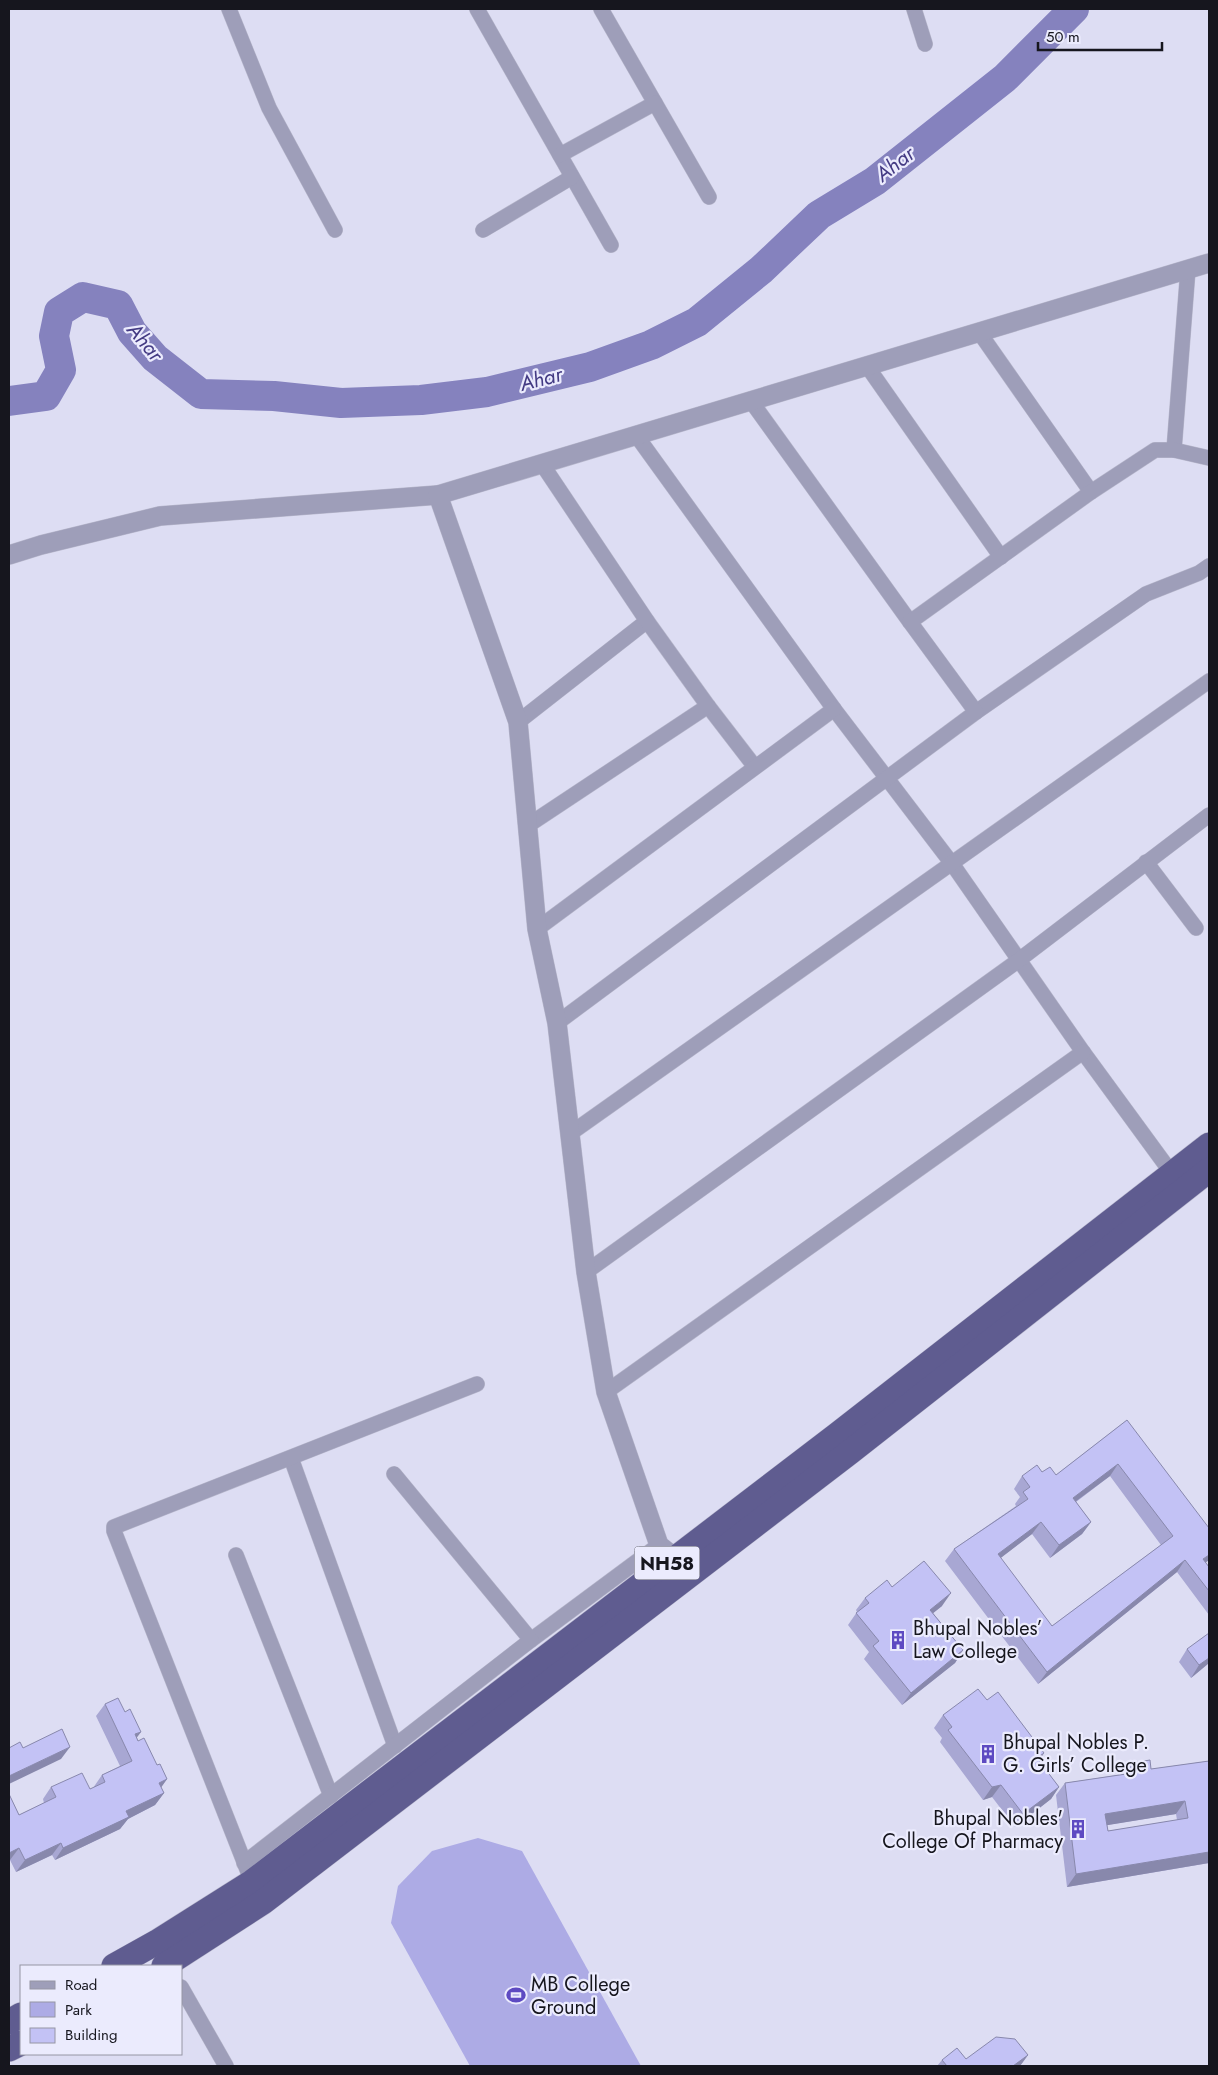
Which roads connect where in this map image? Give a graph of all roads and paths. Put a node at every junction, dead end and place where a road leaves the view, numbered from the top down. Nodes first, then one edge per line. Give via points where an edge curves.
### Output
1 (229, 9) edge
2 (477, 9) edge
3 (601, 9) edge
4 (914, 9) edge
5 (925, 44) dead end
6 (655, 103) junction
7 (560, 155) junction
8 (572, 177) junction
9 (709, 197) dead end
10 (335, 230) dead end
11 (483, 230) dead end
12 (611, 245) dead end
13 (1209, 263) edge
14 (1188, 269) junction
15 (979, 332) junction
16 (867, 366) junction
17 (751, 401) junction
18 (636, 435) junction
19 (1174, 450) junction
20 (1209, 458) edge
21 (542, 464) junction
22 (1091, 492) junction
23 (438, 495) junction
24 (9, 555) edge
25 (1001, 558) junction
26 (1209, 566) edge
27 (647, 622) junction
28 (910, 622) junction
29 (1209, 681) edge
30 (708, 706) junction
31 (834, 709) junction
32 (976, 712) junction
33 (518, 722) junction
34 (755, 767) junction
35 (887, 778) junction
36 (1209, 815) edge
37 (527, 826) junction
38 (1146, 862) junction
39 (953, 865) junction
40 (1196, 928) dead end
41 (537, 930) junction
42 (1019, 960) junction
43 (557, 1023) junction
44 (1083, 1052) junction
45 (571, 1133) junction
46 (1209, 1145) edge
47 (1209, 1170) edge
48 (1178, 1182) junction
49 (586, 1272) junction
50 (477, 1384) dead end
51 (606, 1392) junction
52 (844, 1444) junction
53 (291, 1458) junction
54 (394, 1474) dead end
55 (667, 1551) junction
56 (236, 1555) dead end
57 (531, 1640) junction
58 (395, 1746) junction
59 (331, 1796) junction
60 (248, 1872) junction
61 (116, 1965) edge
62 (168, 1965) edge
63 (182, 1989) edge
64 (226, 2066) edge

1 - 10 street via 269,108
2 - 7 street
3 - 6 street
4 - 5 street
6 - 7 street
6 - 9 street
7 - 8 street
8 - 11 street
8 - 12 street
13 - 14 street
14 - 15 street
14 - 19 street
15 - 16 street
15 - 22 street
16 - 17 street
16 - 25 street
17 - 18 street
17 - 28 street
18 - 21 street
18 - 31 street
19 - 20 street
19 - 22 street via 1155,450
21 - 23 street
21 - 27 street
22 - 25 street
23 - 24 street via 160,516
23 - 33 street
25 - 28 street
26 - 32 street via 1146,594
27 - 30 street
27 - 33 street
28 - 32 street
29 - 39 street
30 - 34 street
30 - 37 street
31 - 34 street
31 - 35 street
32 - 35 street
33 - 37 street
34 - 41 street
35 - 39 street
35 - 43 street
36 - 38 street
37 - 41 street
38 - 40 street
38 - 42 street
39 - 42 street
39 - 45 street
41 - 43 street
42 - 44 street
42 - 49 street
43 - 45 street
44 - 48 street
44 - 51 street
45 - 49 street
46 - 48 highway, NH58
47 - 48 highway, NH58
48 - 52 highway, NH58
49 - 51 street
50 - 53 street
51 - 55 street
52 - 55 highway, NH58
52 - 62 highway, NH58 via 263,1902
53 - 58 street
53 - 60 street via 114,1528
54 - 57 street
55 - 57 street
55 - 60 highway, NH58
56 - 59 street
57 - 58 street
58 - 59 street
59 - 60 street
60 - 61 highway, NH58 via 157,1942
63 - 64 street

